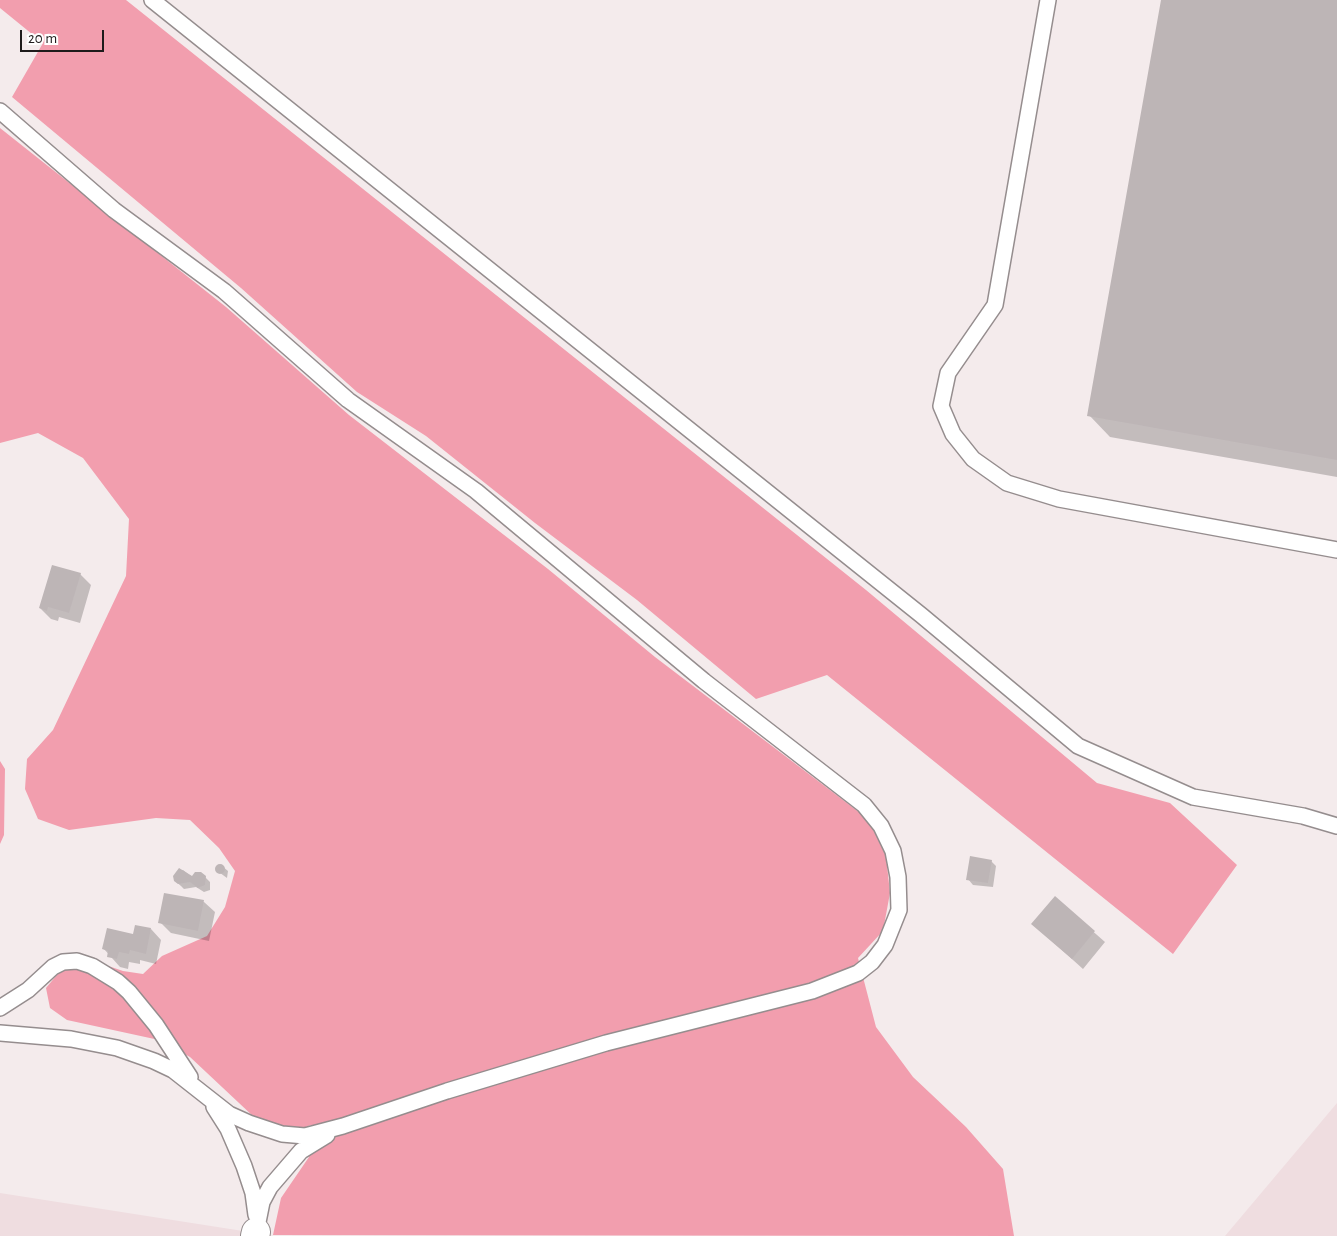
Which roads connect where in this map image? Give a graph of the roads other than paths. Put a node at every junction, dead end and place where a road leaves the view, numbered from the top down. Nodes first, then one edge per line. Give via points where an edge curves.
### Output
1 (152, 0) edge
2 (1048, 0) edge
3 (0, 111) edge
4 (1337, 550) edge
5 (1337, 826) edge
6 (0, 1008) edge
7 (0, 1033) edge
8 (204, 1094) junction
9 (343, 1126) junction
10 (255, 1234) edge

1 - 5 lane via 921,615 1078,746 1193,797 1302,816
2 - 4 lane via 995,305 948,374 941,406 953,434 974,459 1007,483 1059,499
3 - 9 lane via 114,210 224,291 348,400 476,491 704,681 864,805 881,826 893,851 899,910 885,945 872,962 858,972 812,991 578,1051
6 - 8 lane via 28,990 58,964 77,961 92,966 129,992
7 - 8 lane via 71,1039 117,1048 160,1064
8 - 9 lane via 236,1117 282,1134 305,1136
8 - 10 lane via 228,1129 244,1166 253,1193
9 - 10 lane via 314,1142 290,1161 262,1202

